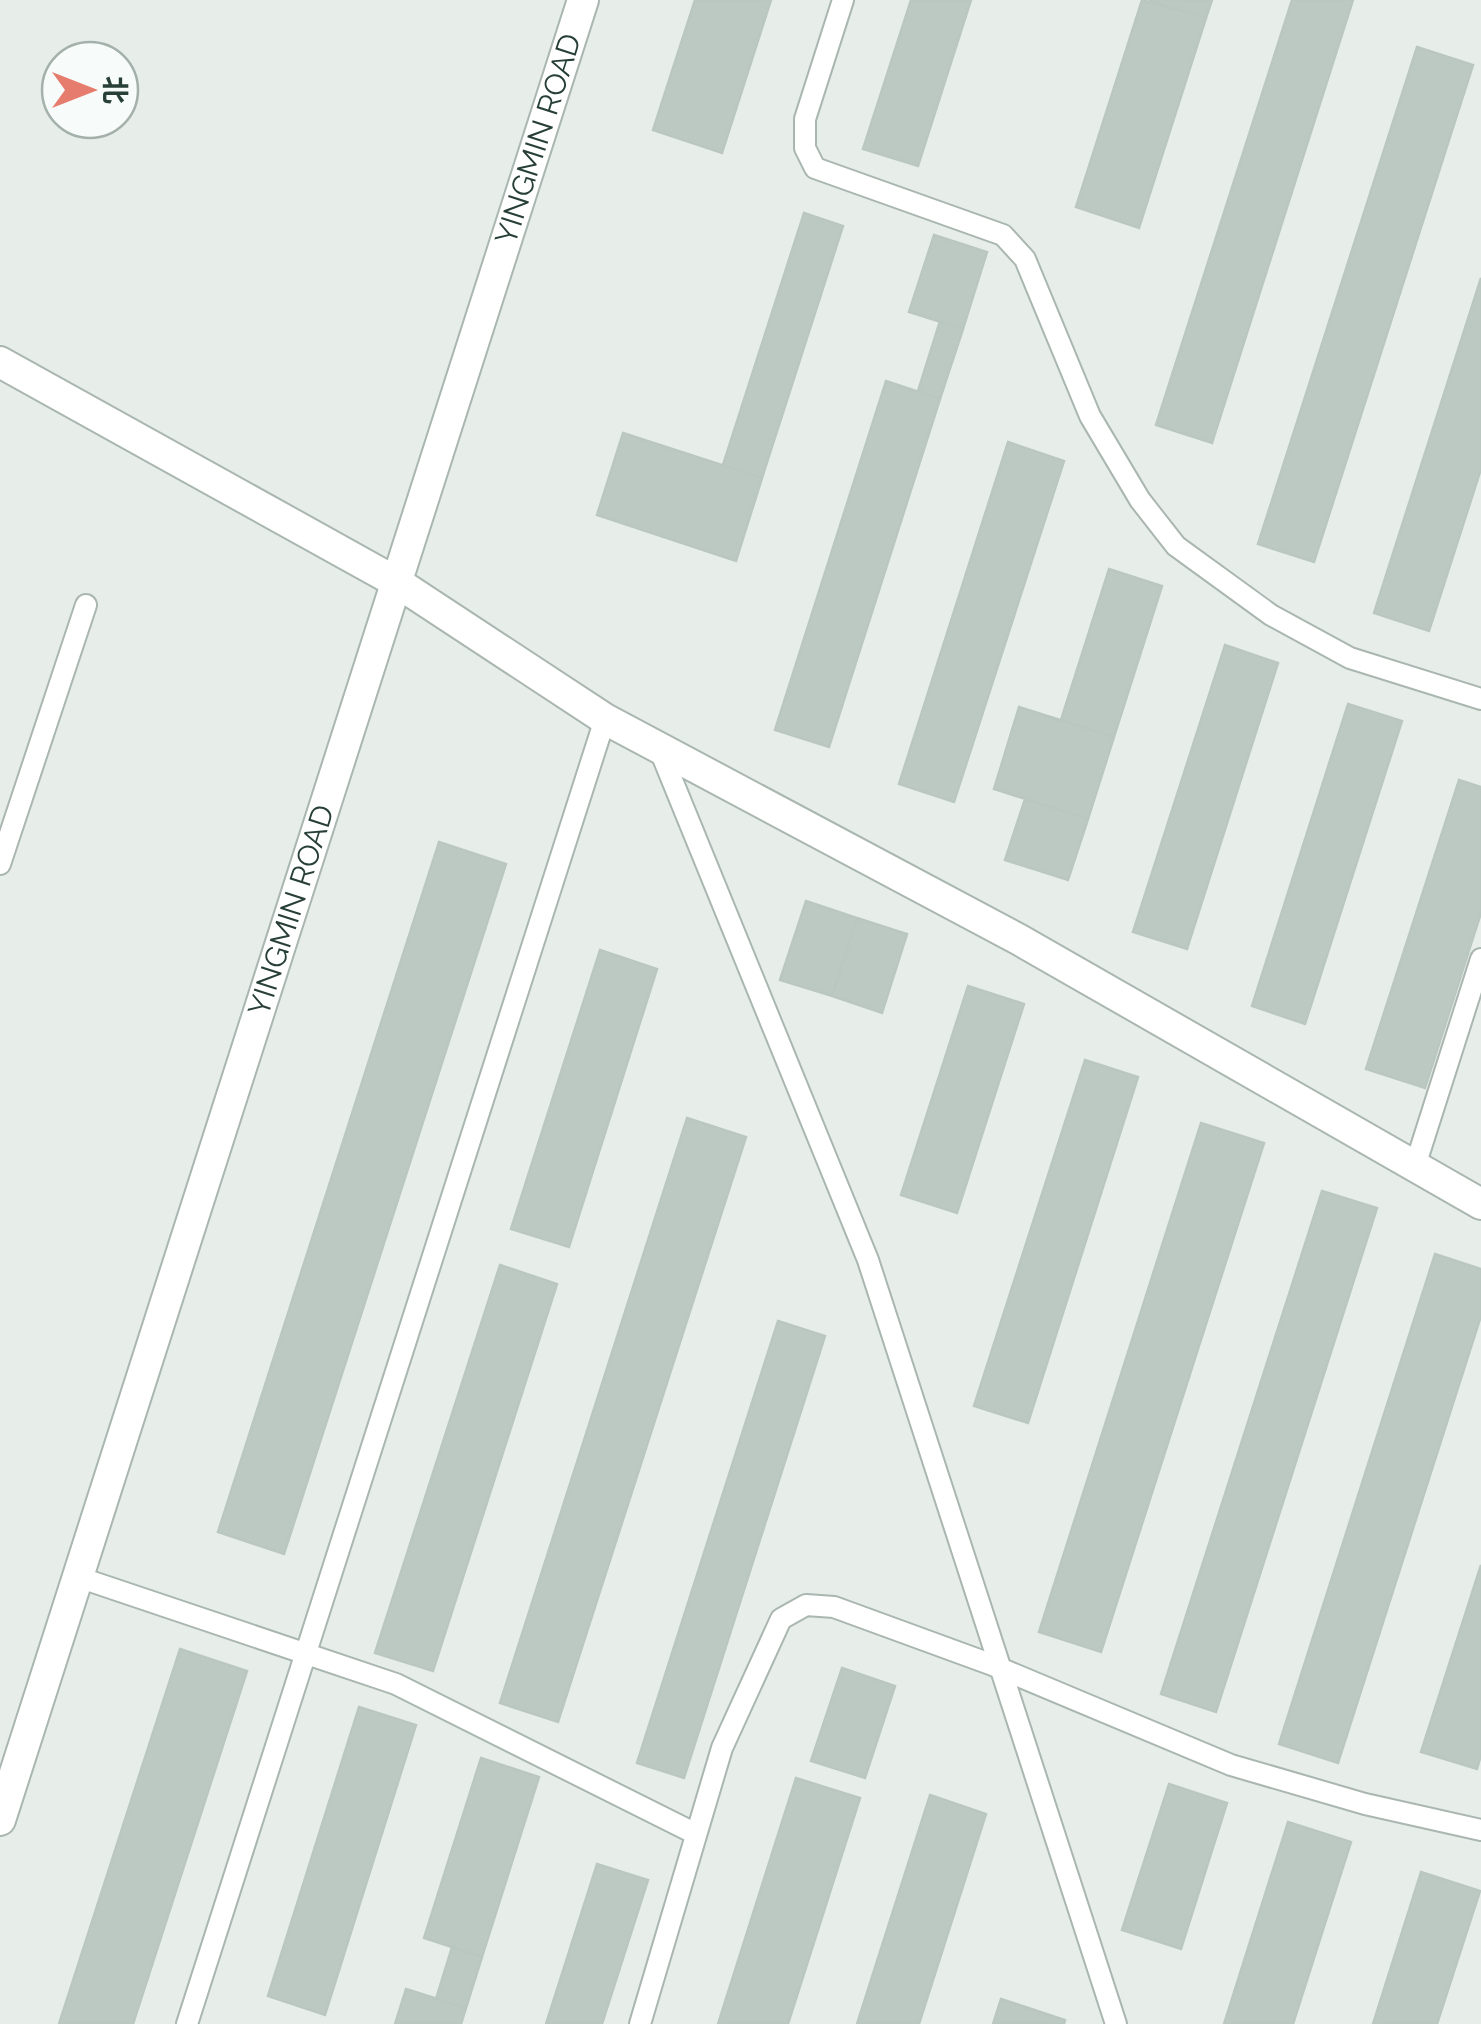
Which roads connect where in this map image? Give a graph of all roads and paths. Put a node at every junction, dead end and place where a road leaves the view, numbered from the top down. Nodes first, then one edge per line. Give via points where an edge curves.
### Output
1 (583, 0) edge
2 (843, 0) edge
3 (0, 362) edge
4 (398, 583) junction
5 (86, 606) dead end
6 (1481, 699) edge
7 (605, 718) junction
8 (659, 746) junction
9 (0, 864) edge
10 (1481, 959) edge
11 (1415, 1166) junction
12 (1481, 1204) edge
13 (78, 1577) junction
14 (304, 1653) junction
15 (999, 1668) junction
16 (0, 1820) edge
17 (1481, 1830) edge
18 (696, 1834) junction
19 (187, 2024) edge
20 (640, 2024) edge
21 (1116, 2024) edge

1 - 4 street, YINGMIN ROAD
2 - 6 lane via 805,119 805,148 814,168 1002,235 1025,259 1090,416 1176,546 1271,615 1350,658
3 - 4 street
4 - 7 street
4 - 13 street, YINGMIN ROAD
5 - 9 lane
7 - 8 street
7 - 14 lane
8 - 11 street via 1018,938
8 - 15 lane via 868,1260
10 - 11 lane
11 - 12 street
13 - 14 lane
13 - 16 street, YINGMIN ROAD
14 - 18 lane via 396,1684
14 - 19 lane
15 - 17 lane via 1231,1765
15 - 18 lane via 834,1607 806,1605 781,1620 722,1748
15 - 21 lane
18 - 20 lane

